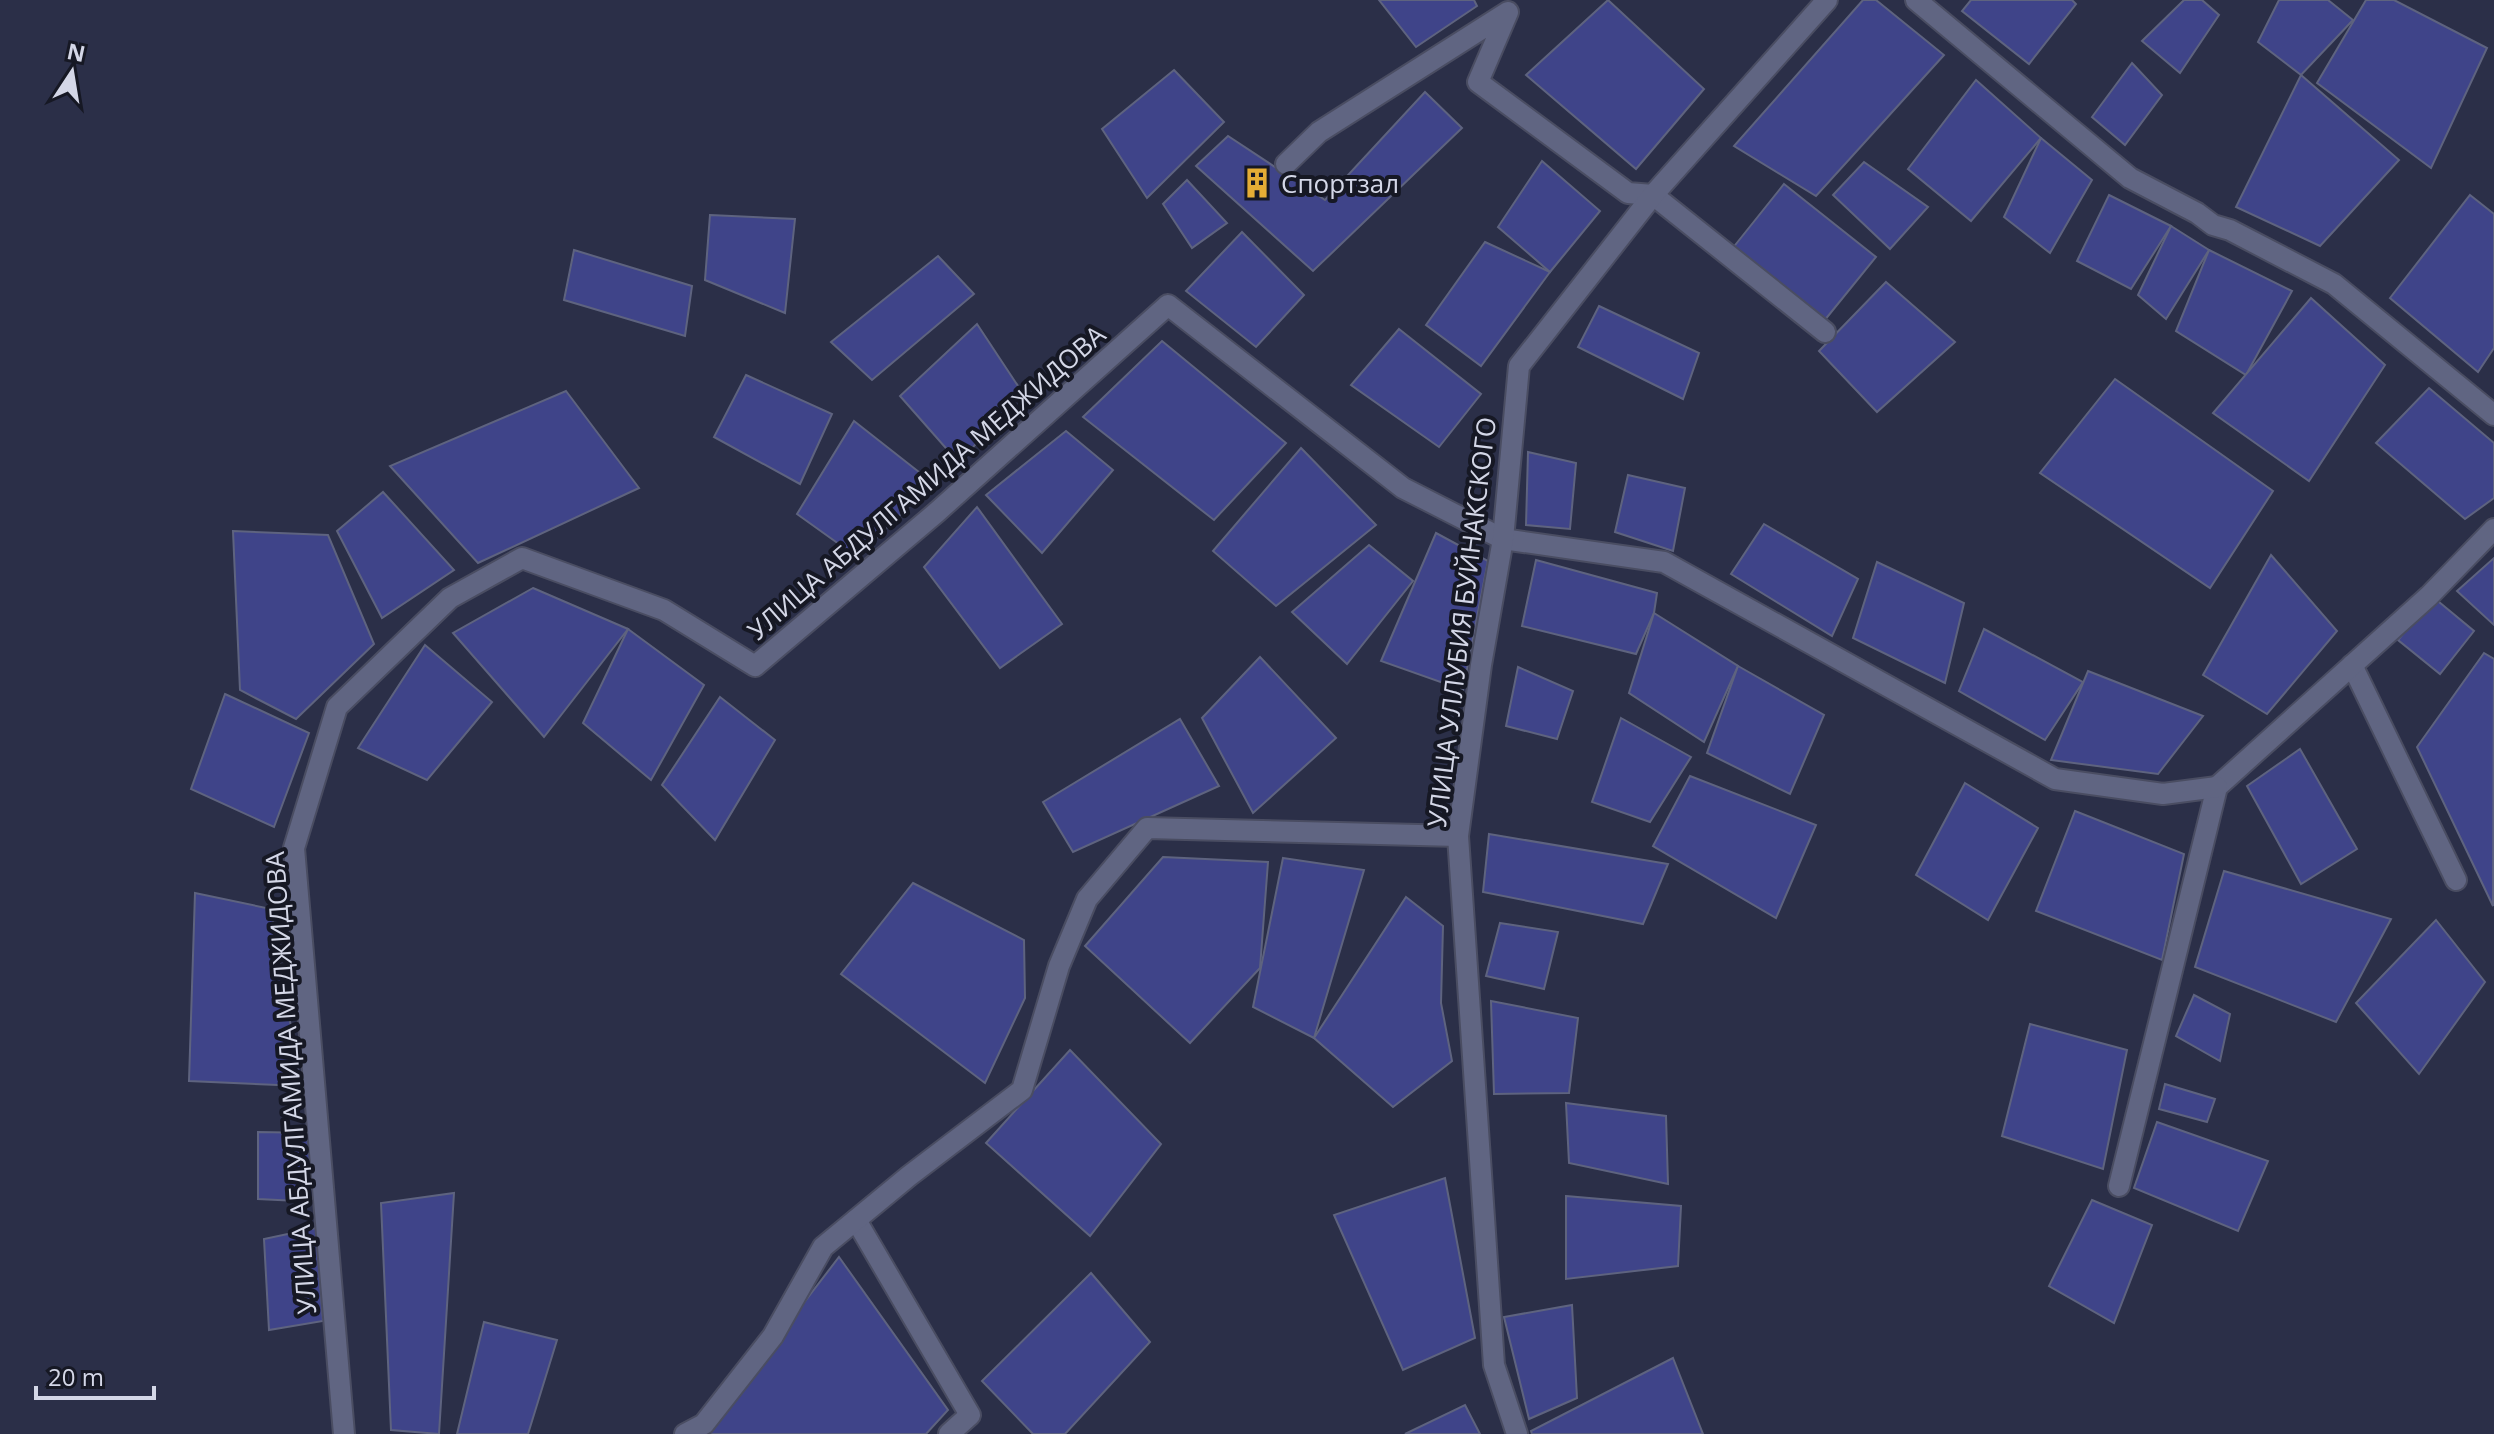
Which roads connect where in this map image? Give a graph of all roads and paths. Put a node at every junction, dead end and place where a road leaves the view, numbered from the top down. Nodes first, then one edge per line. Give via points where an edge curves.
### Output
1 (1827, 0) edge
2 (1916, 0) edge
3 (1286, 164) dead end
4 (1653, 195) junction
5 (1825, 332) dead end
6 (2494, 415) edge
7 (2494, 529) edge
8 (1503, 539) junction
9 (2352, 665) junction
10 (2217, 787) junction
11 (1458, 836) junction
12 (2456, 880) dead end
13 (2119, 1186) dead end
14 (856, 1220) junction
15 (344, 1434) edge
16 (685, 1434) edge
17 (949, 1434) edge
18 (1517, 1434) edge

1 - 4 street, УЛИЦА УЛЛУБИЯ БУЙНАКСКОГО
2 - 6 street via 2130,178 2334,284
3 - 4 street via 1319,132 1508,12 1478,82 1628,193
4 - 5 street
4 - 8 street, УЛИЦА УЛЛУБИЯ БУЙНАКСКОГО via 1519,366
7 - 9 street
8 - 10 street, УЛИЦА АБДУЛГАМИДА МЕДЖИДОВА via 1664,562 2055,779 2163,794
8 - 11 street, УЛИЦА УЛЛУБИЯ БУЙНАКСКОГО
8 - 15 street, УЛИЦА АБДУЛГАМИДА МЕДЖИДОВА via 1403,488 1168,305 755,666 664,610 522,558 450,598 337,707 294,848
9 - 10 street
9 - 12 street
10 - 13 street
11 - 14 street via 1147,828 1087,899 1059,966 1022,1090
11 - 18 street, УЛИЦА УЛЛУБИЯ БУЙНАКСКОГО via 1494,1365
14 - 16 street via 823,1247 773,1336 704,1424
14 - 17 street via 970,1415

